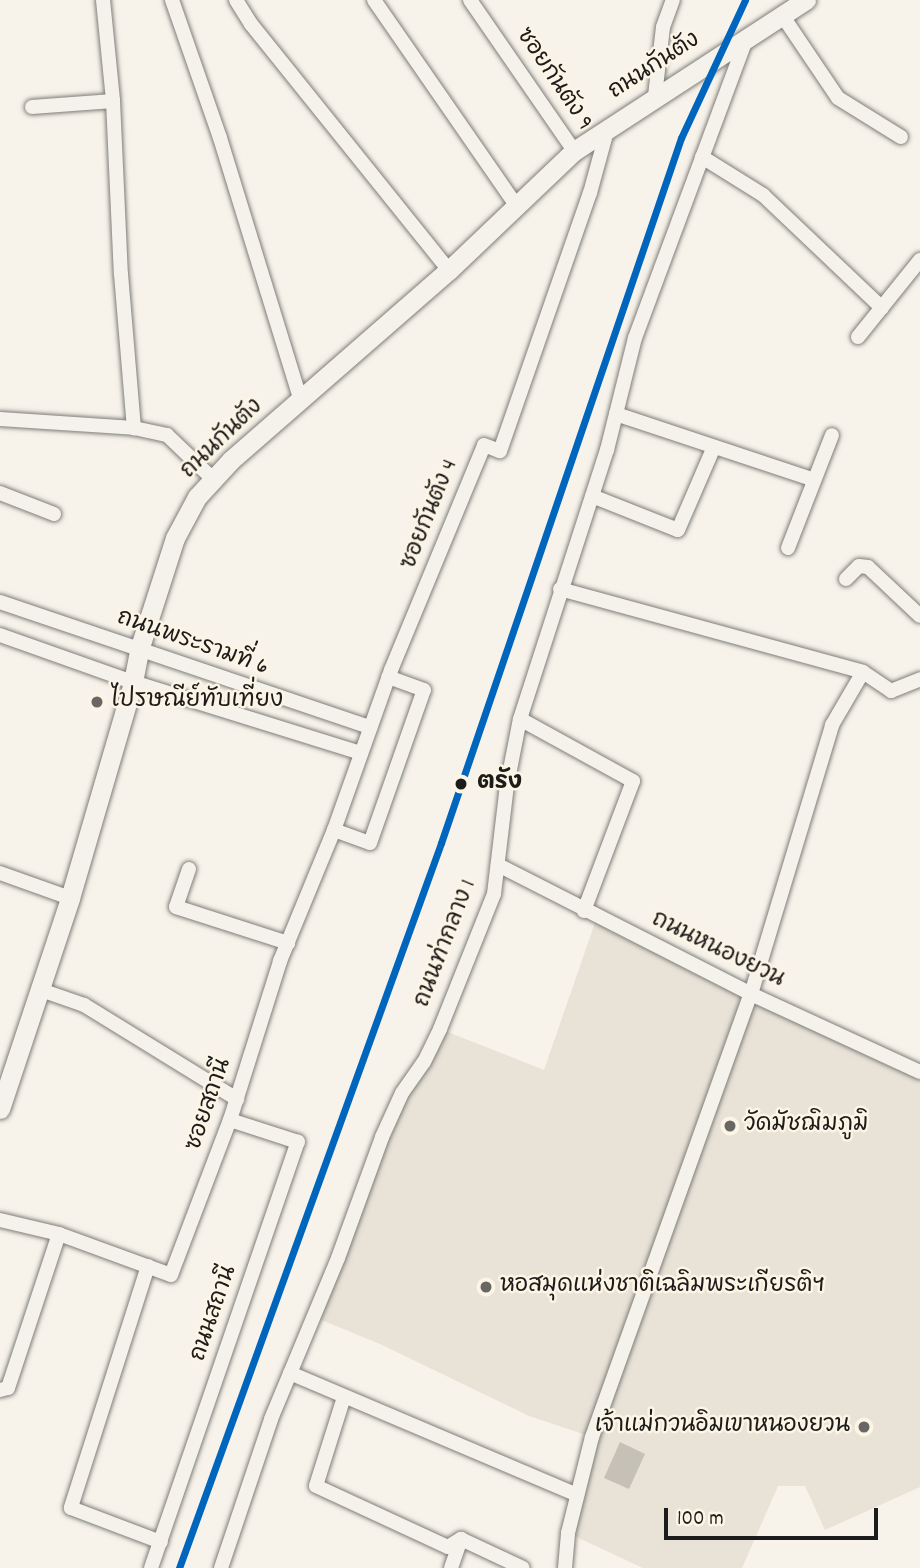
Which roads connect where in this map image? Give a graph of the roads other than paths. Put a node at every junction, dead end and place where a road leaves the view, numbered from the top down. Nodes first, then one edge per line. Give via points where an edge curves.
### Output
1 (103, 0) edge
2 (172, 0) edge
3 (236, 0) edge
4 (374, 0) edge
5 (470, 0) edge
6 (673, 0) edge
7 (806, 0) edge
8 (782, 8) edge
9 (747, 37) junction
10 (655, 96) junction
11 (113, 101) junction
12 (32, 107) dead end
13 (608, 127) junction
14 (901, 137) dead end
15 (573, 151) junction
16 (702, 158) junction
17 (516, 205) junction
18 (920, 260) edge
19 (449, 270) junction
20 (882, 308) junction
21 (858, 337) dead end
22 (301, 401) junction
23 (616, 414) junction
24 (0, 419) edge
25 (134, 428) junction
26 (831, 435) dead end
27 (714, 447) junction
28 (212, 478) junction
29 (814, 480) junction
30 (0, 493) edge
31 (592, 496) junction
32 (54, 514) dead end
33 (788, 548) dead end
34 (846, 579) dead end
35 (560, 589) junction
36 (0, 602) edge
37 (920, 616) edge
38 (0, 635) edge
39 (139, 650) junction
40 (863, 673) junction
41 (388, 677) junction
42 (920, 679) edge
43 (133, 682) junction
44 (520, 719) junction
45 (370, 727) junction
46 (361, 753) junction
47 (352, 781) joint
48 (334, 830) junction
49 (498, 865) junction
50 (189, 869) dead end
51 (0, 873) edge
52 (70, 898) junction
53 (584, 911) junction
54 (288, 943) junction
55 (41, 990) junction
56 (751, 994) junction
57 (920, 1072) edge
58 (237, 1099) junction
59 (0, 1109) edge
60 (230, 1120) junction
61 (0, 1220) edge
62 (59, 1234) junction
63 (148, 1266) junction
64 (290, 1373) junction
65 (0, 1390) edge
66 (344, 1397) junction
67 (577, 1495) junction
68 (461, 1539) junction
69 (161, 1542) junction
70 (151, 1568) edge
71 (221, 1568) edge
72 (450, 1568) edge
73 (523, 1568) edge
74 (565, 1568) edge

1 - 11 street
2 - 22 street
3 - 19 street
4 - 17 street
5 - 15 street, ซอยกันตัง 9
6 - 10 street via 663,27
7 - 8 main road, ถนนกันตัง
8 - 9 main road, ถนนกันตัง
8 - 14 street via 838,98
9 - 10 main road, ถนนกันตัง
9 - 16 street, ถนนท่ากลาง 1
10 - 13 main road, ถนนกันตัง
11 - 12 street
11 - 25 street
13 - 15 main road, ถนนกันตัง
13 - 41 street, ซอยกันตัง 4 via 590,193 500,451 484,445
15 - 17 main road, ถนนกันตัง
16 - 20 street via 763,195
16 - 23 street, ถนนท่ากลาง 1 via 635,338
17 - 19 main road, ถนนกันตัง
18 - 20 street
19 - 22 main road, ถนนกันตัง
20 - 21 street
22 - 28 main road, ถนนกันตัง
23 - 27 street
23 - 31 street, ถนนท่ากลาง 1
24 - 25 street
25 - 28 street via 167,435
26 - 29 street
27 - 29 street
27 - 31 street via 678,530
28 - 39 main road, ถนนกันตัง via 174,538
29 - 33 street
30 - 32 street
31 - 35 street, ถนนท่ากลาง 1
34 - 37 street via 859,565 868,567
35 - 40 street
35 - 44 street, ถนนท่ากลาง 1
36 - 39 street, ถนนพระรามที่ 6
38 - 43 street
39 - 43 main road, ถนนกันตัง
39 - 45 street, ถนนพระรามที่ 6
40 - 42 street via 891,691
40 - 56 street via 832,725
41 - 45 street, ซอยกันตัง 4
41 - 48 street via 425,690 370,843
43 - 46 street
43 - 52 main road, ถนนกันตัง
44 - 49 street, ถนนท่ากลาง 1
44 - 53 street via 633,781
45 - 46 street, ซอยกันตัง 4
46 - 47 street, ซอยกันตัง 4
47 - 48 street, ซอยสถานี
48 - 54 street, ซอยสถานี
49 - 53 street, ถนนหนองยวน
49 - 64 street, ถนนท่ากลาง 1 via 494,894 445,1017 382,1137
50 - 54 street via 176,907
51 - 52 street
52 - 55 main road, ถนนกันตัง
53 - 56 street, ถนนหนองยวน
54 - 58 street, ซอยสถานี
55 - 58 street via 84,1005
55 - 59 main road, ถนนกันตัง
56 - 57 street, ถนนหนองยวน
56 - 67 street via 592,1437
58 - 60 street, ซอยสถานี
60 - 63 street, ซอยสถานี via 171,1275
60 - 69 street, ถนนสถานี via 298,1142
61 - 62 street, ซอยสถานี
62 - 63 street, ซอยสถานี
62 - 65 street via 8,1388
63 - 69 street via 71,1508
64 - 66 street
64 - 71 street, ถนนท่ากลาง 1
66 - 67 street
66 - 68 street via 316,1486 448,1547
67 - 74 street
68 - 72 street
68 - 73 street
69 - 70 street, ถนนสถานี

